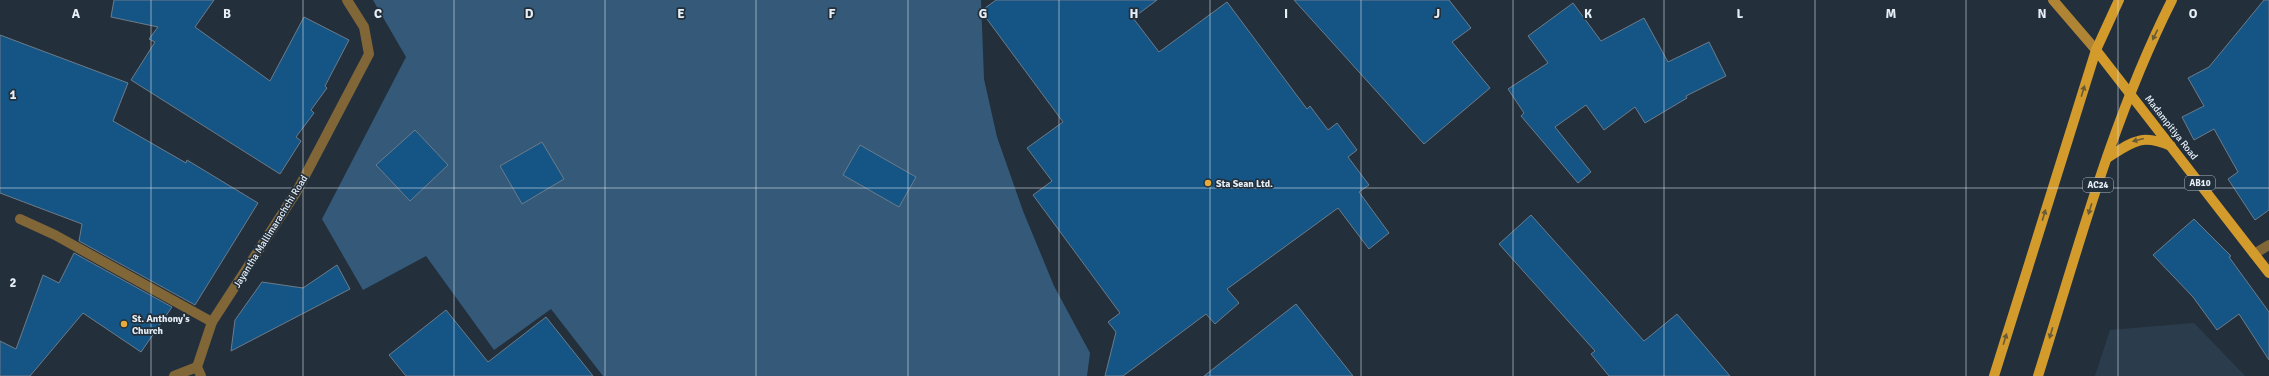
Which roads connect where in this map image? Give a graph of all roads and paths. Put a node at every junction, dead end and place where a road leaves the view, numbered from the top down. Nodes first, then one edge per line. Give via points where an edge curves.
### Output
1 (347, 0) edge
2 (2053, 0) edge
3 (2119, 0) edge
4 (2172, 0) edge
5 (2096, 50) junction
6 (2130, 93) junction
7 (2172, 146) junction
8 (2106, 158) junction
9 (20, 219) dead end
10 (2269, 245) edge
11 (2254, 254) junction
12 (2269, 272) edge
13 (212, 322) junction
14 (199, 372) edge
15 (174, 376) edge
16 (1994, 376) edge
17 (2038, 376) edge

1 - 13 street, Jayantha Mallimarachchi Road via 364,27 369,54 297,191
2 - 5 main road, Madampitiya Road
3 - 5 main road
4 -> 6 main road, AC24
5 - 6 main road, Madampitiya Road / AB10
16 -> 5 main road
6 - 7 main road, Madampitiya Road / AB10
6 - 8 main road, AC24
7 -> 8 main road via 2155,139 2143,139 2131,142
7 - 11 main road, Madampitiya Road / AB10
8 -> 17 main road, AC24
9 - 13 street via 55,235
10 - 11 street
11 - 12 main road, Madampitiya Road / AB10
13 - 14 street, Jayantha Mallimarachchi Road
14 - 15 street

